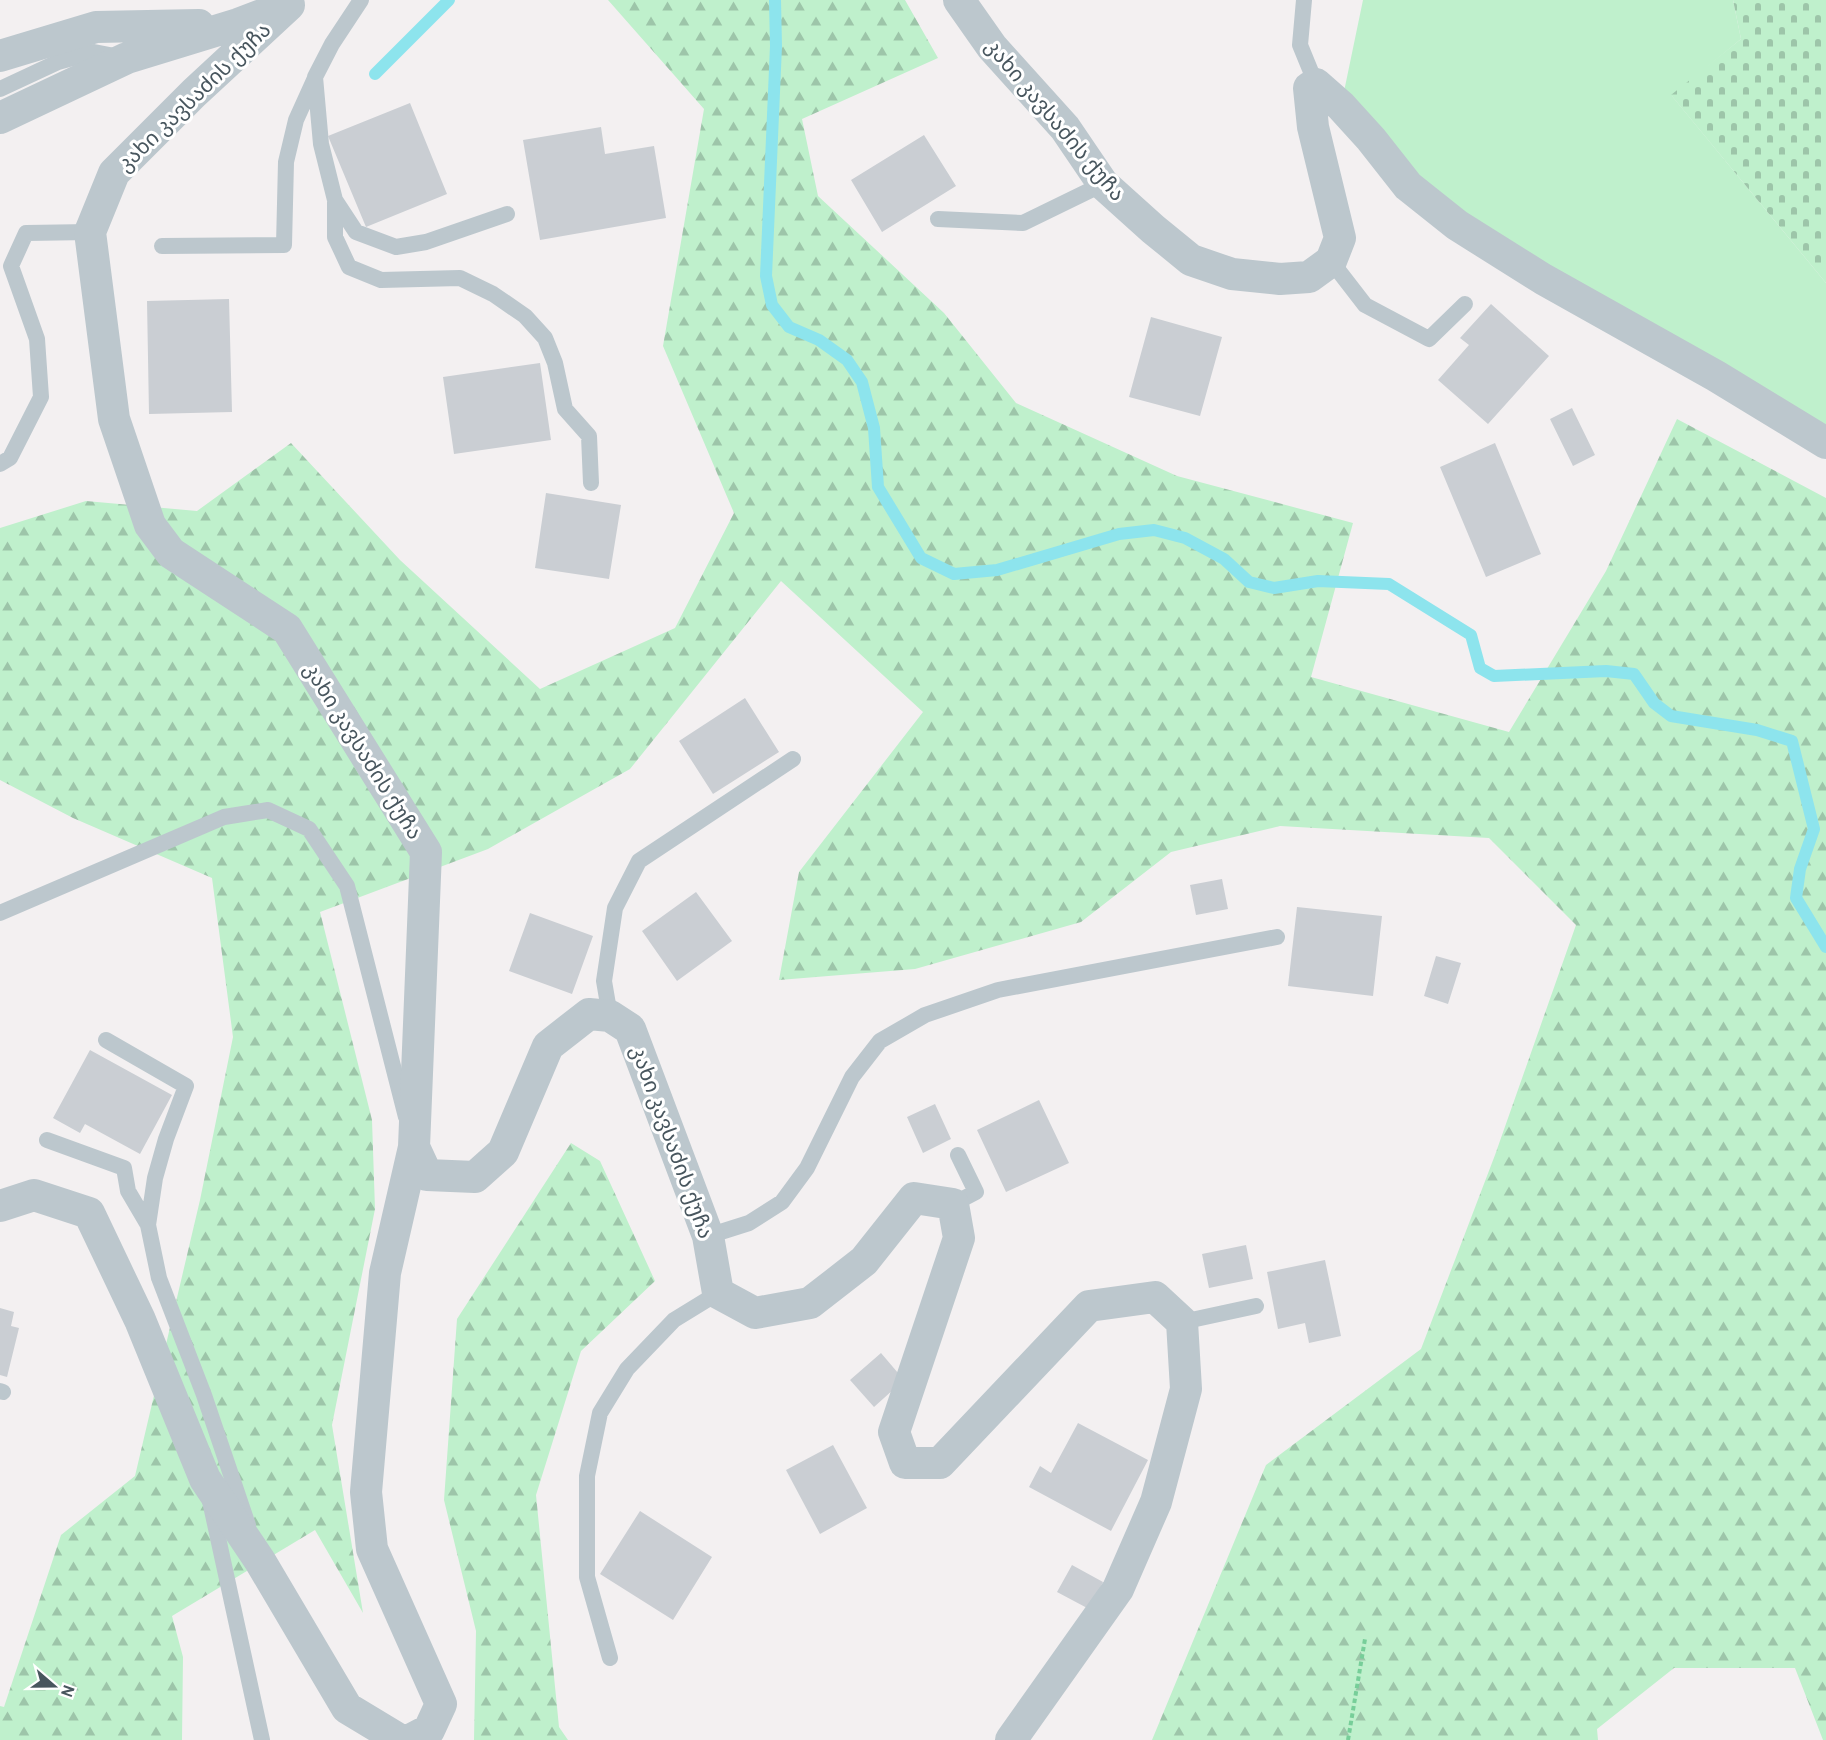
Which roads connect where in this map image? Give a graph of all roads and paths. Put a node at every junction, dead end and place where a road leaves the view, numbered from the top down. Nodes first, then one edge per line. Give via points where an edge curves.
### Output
1 (361, 0) edge
2 (959, 0) edge
3 (1304, 0) edge
4 (290, 2) edge
5 (238, 24) junction
6 (0, 57) edge
7 (127, 58) junction
8 (315, 77) junction
9 (1317, 84) junction
10 (0, 89) edge
11 (0, 118) edge
12 (1103, 184) junction
13 (335, 200) junction
14 (507, 214) dead end
15 (938, 219) dead end
16 (90, 232) junction
17 (162, 246) dead end
18 (1331, 261) junction
19 (1465, 304) dead end
20 (1826, 444) edge
21 (0, 464) edge
22 (591, 483) dead end
23 (793, 759) dead end
24 (0, 913) edge
25 (1277, 937) dead end
26 (610, 1016) junction
27 (106, 1040) dead end
28 (47, 1140) dead end
29 (414, 1147) junction
30 (958, 1155) dead end
31 (953, 1204) junction
32 (0, 1206) edge
33 (148, 1225) junction
34 (708, 1236) junction
35 (717, 1293) junction
36 (1256, 1306) dead end
37 (1182, 1322) junction
38 (205, 1479) junction
39 (260, 1560) junction
40 (1365, 1639) dead end
41 (610, 1658) dead end
42 (262, 1740) edge
43 (400, 1740) edge
44 (410, 1740) edge
45 (1011, 1740) edge
46 (1348, 1740) edge

1 - 8 lane
2 - 12 street, კახი კავსაძის ქუჩა via 993,47 1065,128
3 - 9 lane via 1300,45
4 - 5 street, კახი კავსაძის ქუჩა
4 - 16 street, კახი კავსაძის ქუჩა via 114,173
5 - 6 street, კახი კავსაძის ქუჩა via 96,27
5 - 7 street, კახი კავსაძის ქუჩა
7 - 10 lane via 94,52 58,62
7 - 11 street, კახი კავსაძის ქუჩა
8 - 13 lane via 321,144
8 - 17 lane via 296,120 286,162 284,245
9 - 18 street via 1310,88 1313,127 1340,238
9 - 20 street via 1371,139 1408,186 1456,225
12 - 15 lane via 1023,223
12 - 18 street, კახი კავსაძის ქუჩა via 1191,260 1232,274 1280,279 1309,277
13 - 14 lane via 356,232 396,247 426,242
13 - 22 lane via 335,237 349,267 381,280 460,278 525,316 545,338 565,409 588,436
16 - 21 lane via 26,233 11,266 37,339 41,397 10,458
16 - 29 street, კახი კავსაძის ქუჩა via 114,419 150,525 171,553 287,628 426,852
18 - 19 lane via 1365,305 1429,339
23 - 26 lane via 639,861 615,908 604,981
24 - 29 lane via 224,817 268,810 309,829 347,886
25 - 34 lane via 998,990 925,1015 880,1041 852,1077 807,1168 782,1202 749,1223
26 - 29 street, კახი კავსაძის ქუჩა via 589,1014 548,1046 503,1152 475,1177 427,1175
26 - 34 street, კახი კავსაძის ქუჩა via 630,1029
27 - 33 lane via 186,1086 160,1159
28 - 33 lane via 124,1168 128,1191
29 - 44 street via 385,1273 366,1492 372,1549 441,1704 429,1730
30 - 31 lane via 976,1192
31 - 35 street via 914,1198 864,1261 810,1303 755,1313
31 - 37 street via 959,1238 894,1432 905,1463 939,1463 1089,1306 1155,1297
32 - 38 street via 34,1194 89,1213 140,1320
33 - 39 lane via 159,1278
34 - 35 street, კახი კავსაძის ქუჩა
35 - 41 lane via 674,1320 627,1369 600,1413 587,1476 588,1577
36 - 37 lane
37 - 45 street via 1186,1389 1156,1502 1118,1588
38 - 39 street
38 - 42 lane
39 - 43 street via 347,1708
40 - 46 path

